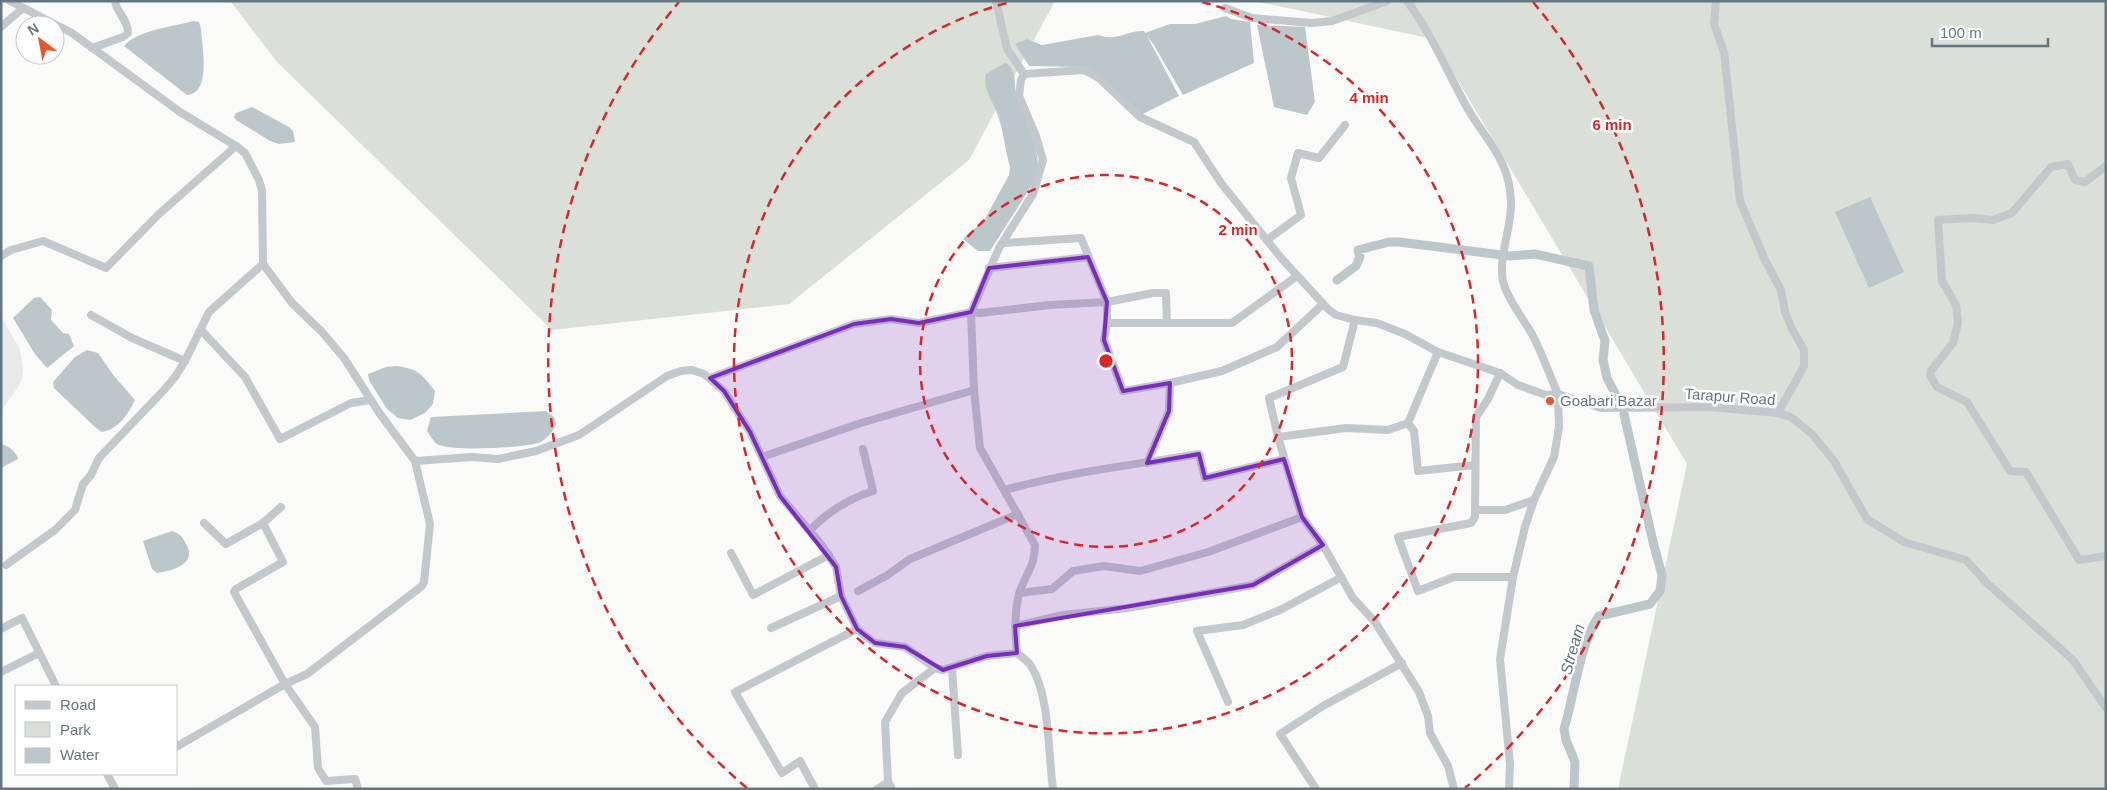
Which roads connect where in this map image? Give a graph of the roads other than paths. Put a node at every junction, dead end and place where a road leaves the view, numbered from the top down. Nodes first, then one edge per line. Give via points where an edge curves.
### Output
1 (10, 1) edge
2 (115, 1) edge
3 (996, 1) edge
4 (1387, 1) edge
5 (1407, 1) edge
6 (1716, 1) edge
7 (23, 8) junction
8 (1225, 8) dead end
9 (1, 27) edge
10 (92, 48) junction
11 (1024, 74) junction
12 (1345, 125) dead end
13 (236, 146) junction
14 (2106, 166) edge
15 (1266, 240) junction
16 (1003, 242) junction
17 (1, 256) edge
18 (1088, 257) junction
19 (263, 264) junction
20 (989, 268) junction
21 (1297, 276) junction
22 (1107, 302) junction
23 (1323, 304) junction
24 (971, 312) junction
25 (91, 315) dead end
26 (1355, 320) junction
27 (1167, 322) junction
28 (1107, 323) junction
29 (201, 330) junction
30 (1438, 352) junction
31 (185, 361) junction
32 (1500, 373) junction
33 (710, 378) junction
34 (1170, 382) junction
35 (974, 390) junction
36 (1558, 394) junction
37 (371, 400) junction
38 (1778, 413) junction
39 (1408, 423) junction
40 (1278, 437) junction
41 (863, 449) dead end
42 (762, 457) junction
43 (1284, 459) junction
44 (415, 461) junction
45 (1148, 463) junction
46 (1475, 465) junction
47 (1005, 490) junction
48 (1534, 500) junction
49 (281, 507) dead end
50 (1475, 510) junction
51 (1018, 514) junction
52 (1302, 517) junction
53 (204, 523) dead end
54 (263, 523) junction
55 (810, 530) junction
56 (1323, 545) junction
57 (731, 553) dead end
58 (829, 555) junction
59 (2106, 556) edge
60 (6, 565) dead end
61 (1513, 577) junction
62 (1340, 578) junction
63 (858, 591) dead end
64 (1020, 593) junction
65 (840, 596) junction
66 (1015, 626) junction
67 (771, 628) dead end
68 (1, 629) edge
69 (857, 629) junction
70 (39, 653) junction
71 (1017, 653) junction
72 (1402, 663) junction
73 (935, 668) junction
74 (952, 668) junction
75 (1, 672) edge
76 (285, 684) junction
77 (55, 685) edge
78 (1228, 702) dead end
79 (2106, 708) edge
80 (178, 746) edge
81 (958, 755) dead end
82 (108, 775) edge
83 (328, 785) edge
84 (890, 785) edge
85 (1051, 788) edge
86 (115, 789) edge
87 (358, 789) edge
88 (815, 789) edge
89 (877, 789) edge
90 (1316, 789) edge
91 (1454, 789) edge
92 (1509, 789) edge

1 - 7 street
2 - 10 street via 126,20 128,33
3 - 11 street via 1007,49
4 - 8 street via 1332,21 1312,23 1252,18
5 - 36 street via 1424,24 1465,104 1504,164 1511,202 1503,281 1533,336
6 - 38 street via 1714,24 1724,52 1740,201 1781,290 1792,329 1804,350 1804,366
7 - 9 street
7 - 10 street via 72,33
10 - 13 street via 180,112
11 - 15 street, Tarapur Road via 1084,70 1099,78 1140,117 1194,142 1221,183
11 - 16 street via 1019,96 1042,160 1033,194
12 - 15 street via 1319,158 1298,153 1291,178 1301,215
13 - 17 street via 159,214 106,268 43,241
13 - 19 street via 245,153 262,191
14 - 59 street via 2085,182 2075,180 2068,164 2051,167 2012,213 1993,220 1938,220 1942,281 1956,305 1958,323 1953,343 1930,375 1937,387 1967,402 2010,471 2026,472 2079,560
15 - 21 street, Tarapur Road
16 - 18 street via 1081,238
16 - 20 street
18 - 20 street
18 - 22 street
19 - 29 street via 209,312
19 - 37 street via 292,303 334,345
20 - 24 street
21 - 23 street, Tarapur Road
21 - 27 street via 1232,323
22 - 24 street
22 - 27 street via 1166,293
22 - 28 street
23 - 26 street, Tarapur Road via 1336,315
23 - 34 street via 1277,347 1222,371
24 - 33 street via 919,323 891,319 854,324
24 - 35 street
25 - 31 street via 132,338
26 - 30 street, Tarapur Road via 1377,322
26 - 40 street via 1343,367 1269,398
27 - 28 street
28 - 34 street via 1104,340 1123,391
29 - 31 street
29 - 37 street via 245,377 280,439 351,402
30 - 32 street, Tarapur Road
30 - 39 street
31 - 60 street via 164,390 99,458 91,475 82,484 75,510 55,530
32 - 36 street, Tarapur Road via 1518,385 1546,394
32 - 46 street via 1476,417
33 - 42 street via 724,392
33 - 44 street via 692,370 667,376 579,435 536,452 498,459 472,456
34 - 45 street via 1169,411
35 - 42 street via 861,423
35 - 47 street via 980,448
36 - 38 street, Tarapur Road via 1601,408 1708,407
36 - 48 street via 1559,427 1554,457
37 - 44 street
38 - 79 street, Tarapur Road via 1791,417 1812,434 1834,461 1867,518 1904,542 1966,560 1988,584 2073,660
39 - 40 street via 1388,430 1346,428
39 - 46 street via 1414,431 1418,471
40 - 43 street
41 - 55 street via 872,491 829,512
42 - 55 street via 780,496
43 - 45 street via 1205,478 1198,454
43 - 52 street
44 - 76 street via 430,524 422,586 308,674
45 - 47 street via 1041,480
46 - 50 street
47 - 51 street
48 - 50 street via 1505,510
48 - 61 street
49 - 54 street
50 - 61 street via 1471,523 1398,536 1418,591 1454,578
51 - 63 street via 910,559
51 - 64 street via 1035,545 1035,559
52 - 56 street
52 - 64 street via 1208,552 1140,571 1104,566 1073,571 1052,589
53 - 54 street via 226,544
54 - 76 street via 283,562 234,592
55 - 58 street
56 - 62 street
56 - 66 street via 1253,585 1128,608 1062,615
57 - 58 street via 753,595
58 - 65 street via 836,566
61 - 92 street via 1500,659 1510,764
62 - 72 street
62 - 78 street via 1280,610 1243,625 1197,631
64 - 66 street
65 - 67 street
65 - 69 street
66 - 71 street
68 - 70 street via 22,618
69 - 73 street via 875,642 906,647
69 - 88 street via 735,692 782,773 800,762
70 - 75 street
70 - 77 street
71 - 74 street via 987,656
71 - 85 street via 1031,665 1039,682
72 - 90 street via 1323,706 1280,734
72 - 91 street via 1419,692 1430,733 1448,766
73 - 74 street
73 - 84 street via 902,693 885,722
74 - 81 street
76 - 80 street
76 - 83 street via 315,727 318,768
82 - 86 street
83 - 87 street via 355,779
84 - 89 street

